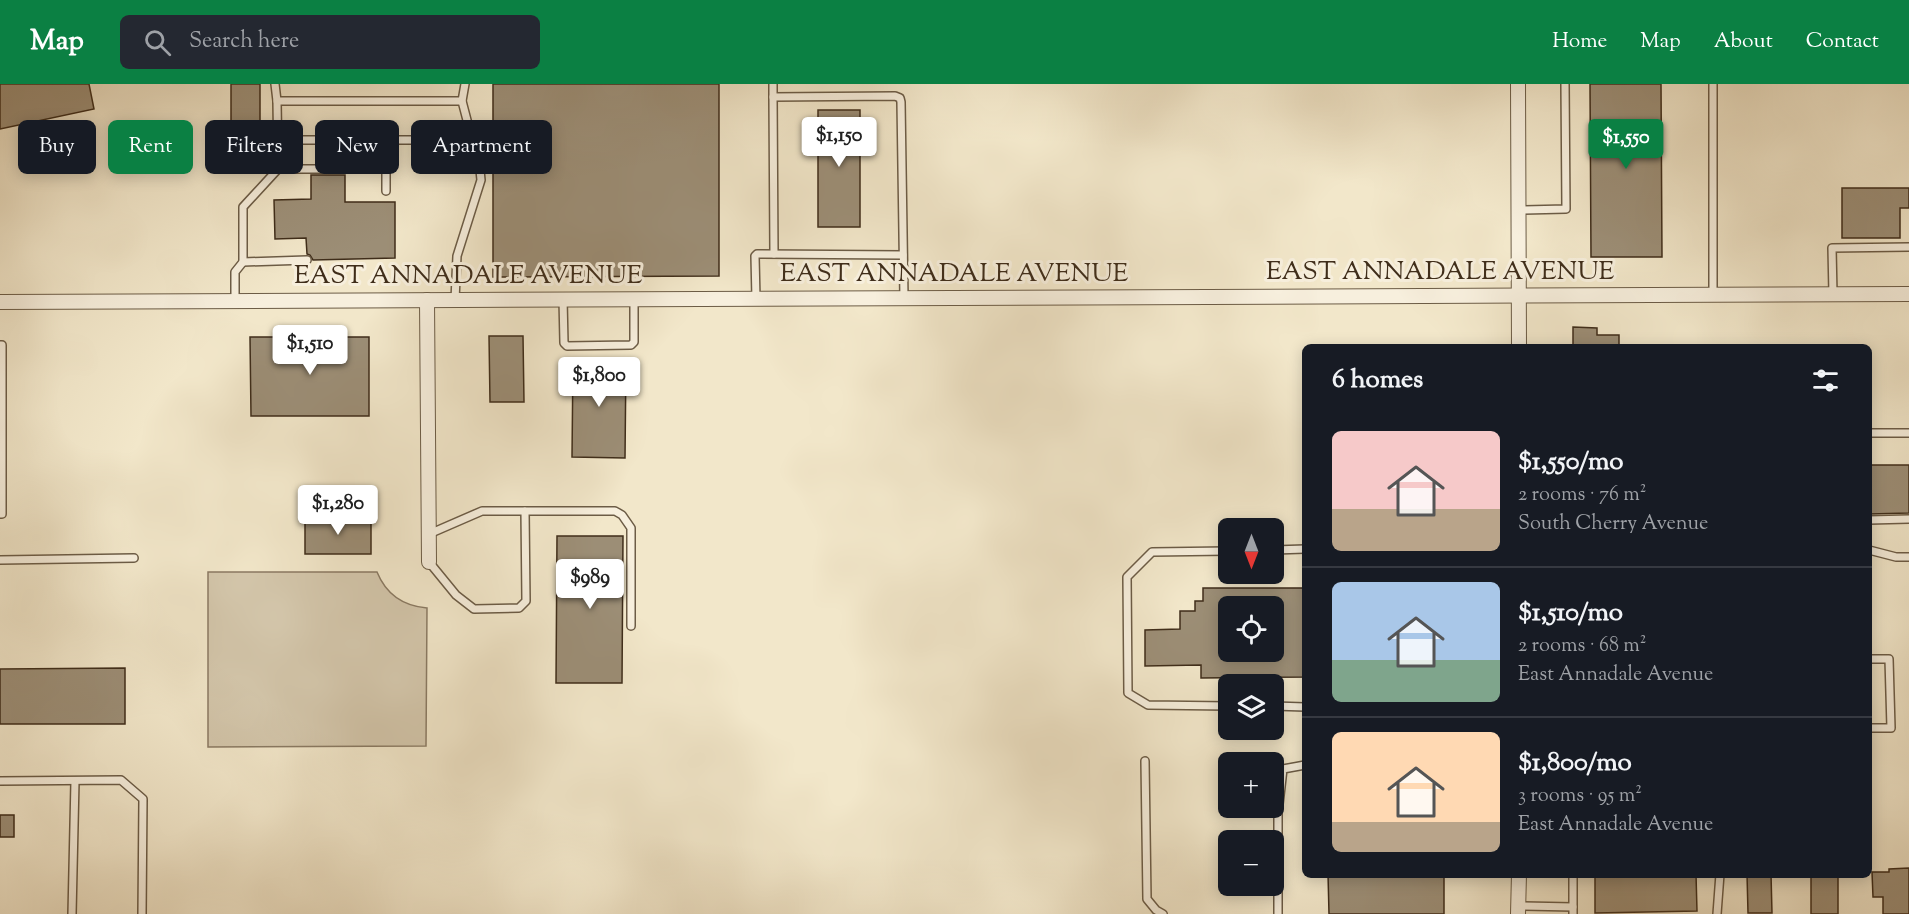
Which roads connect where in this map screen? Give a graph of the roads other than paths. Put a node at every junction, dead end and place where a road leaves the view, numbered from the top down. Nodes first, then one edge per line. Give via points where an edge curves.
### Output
1 (275, 84) edge
2 (465, 84) edge
3 (773, 84) edge
4 (1518, 84) edge
5 (1565, 84) edge
6 (1713, 84) edge
7 (773, 97) junction
8 (277, 101) junction
9 (462, 101) junction
10 (277, 120) edge
11 (467, 120) edge
12 (303, 140) edge
13 (411, 140) edge
14 (303, 169) edge
15 (273, 174) edge
16 (480, 174) edge
17 (386, 191) dead end
18 (1519, 210) junction
19 (1909, 247) edge
20 (774, 254) junction
21 (903, 255) junction
22 (307, 260) dead end
23 (243, 262) junction
24 (1833, 294) junction
25 (1909, 294) edge
26 (1713, 295) junction
27 (1519, 296) junction
28 (756, 298) junction
29 (904, 298) junction
30 (563, 299) junction
31 (634, 299) junction
32 (427, 300) junction
33 (456, 300) junction
34 (235, 301) junction
35 (0, 302) edge
36 (1519, 344) edge
37 (0, 345) edge
38 (1872, 433) edge
39 (1909, 433) edge
40 (525, 511) junction
41 (0, 514) edge
42 (1909, 519) edge
43 (1872, 520) edge
44 (429, 534) junction
45 (1302, 549) edge
46 (1284, 550) edge
47 (1218, 551) edge
48 (1872, 551) edge
49 (1909, 557) edge
50 (134, 558) dead end
51 (0, 560) edge
52 (429, 562) joint
53 (631, 626) dead end
54 (1872, 659) edge
55 (1218, 706) edge
56 (1284, 706) edge
57 (1302, 707) edge
58 (1872, 728) edge
59 (1145, 761) dead end
60 (1302, 766) edge
61 (0, 781) edge
62 (75, 781) junction
63 (1519, 878) edge
64 (1573, 878) edge
65 (1720, 878) edge
66 (1519, 910) edge
67 (1573, 910) edge
68 (72, 914) edge
69 (142, 914) edge
70 (1164, 914) edge
71 (1278, 914) edge
72 (1717, 914) edge

1 - 8 lane
2 - 9 lane
3 - 7 lane
4 - 18 street
5 - 18 lane via 1566,208
6 - 26 lane
7 - 20 lane
7 - 21 lane via 900,98
8 - 9 lane
8 - 10 lane
9 - 11 lane
12 - 13 lane
14 - 17 lane via 386,169
15 - 23 lane via 243,207
16 - 33 lane via 457,256
18 - 27 street
19 - 24 lane via 1832,248
20 - 21 lane
20 - 28 lane via 755,256
21 - 29 lane
22 - 23 lane
23 - 34 lane via 235,272
24 - 25 street, EAST ANNADALE AVENUE
24 - 26 street, EAST ANNADALE AVENUE
26 - 27 street, EAST ANNADALE AVENUE
27 - 29 street, EAST ANNADALE AVENUE
27 - 36 street
28 - 29 street, EAST ANNADALE AVENUE
28 - 31 street, EAST ANNADALE AVENUE
30 - 31 street, EAST ANNADALE AVENUE
30 - 31 lane via 567,346 631,345
30 - 33 street, EAST ANNADALE AVENUE
32 - 33 street, EAST ANNADALE AVENUE
32 - 34 street, EAST ANNADALE AVENUE
32 - 44 street
34 - 35 street, EAST ANNADALE AVENUE
37 - 41 lane
38 - 39 lane
40 - 44 lane via 482,511
40 - 52 lane via 526,601 519,608 474,609 456,596
40 - 53 lane via 622,514 631,528
42 - 43 lane
44 - 52 street
45 - 46 lane
47 - 55 lane via 1152,552 1127,577 1128,693 1148,705
48 - 49 lane
50 - 51 lane
54 - 58 lane via 1889,659 1891,728
56 - 57 lane
59 - 70 lane via 1148,899
60 - 71 lane via 1283,769 1278,813
61 - 62 lane
62 - 68 lane
62 - 69 lane via 122,780 143,800
63 - 66 street
64 - 67 lane
65 - 72 lane
66 - 67 lane

